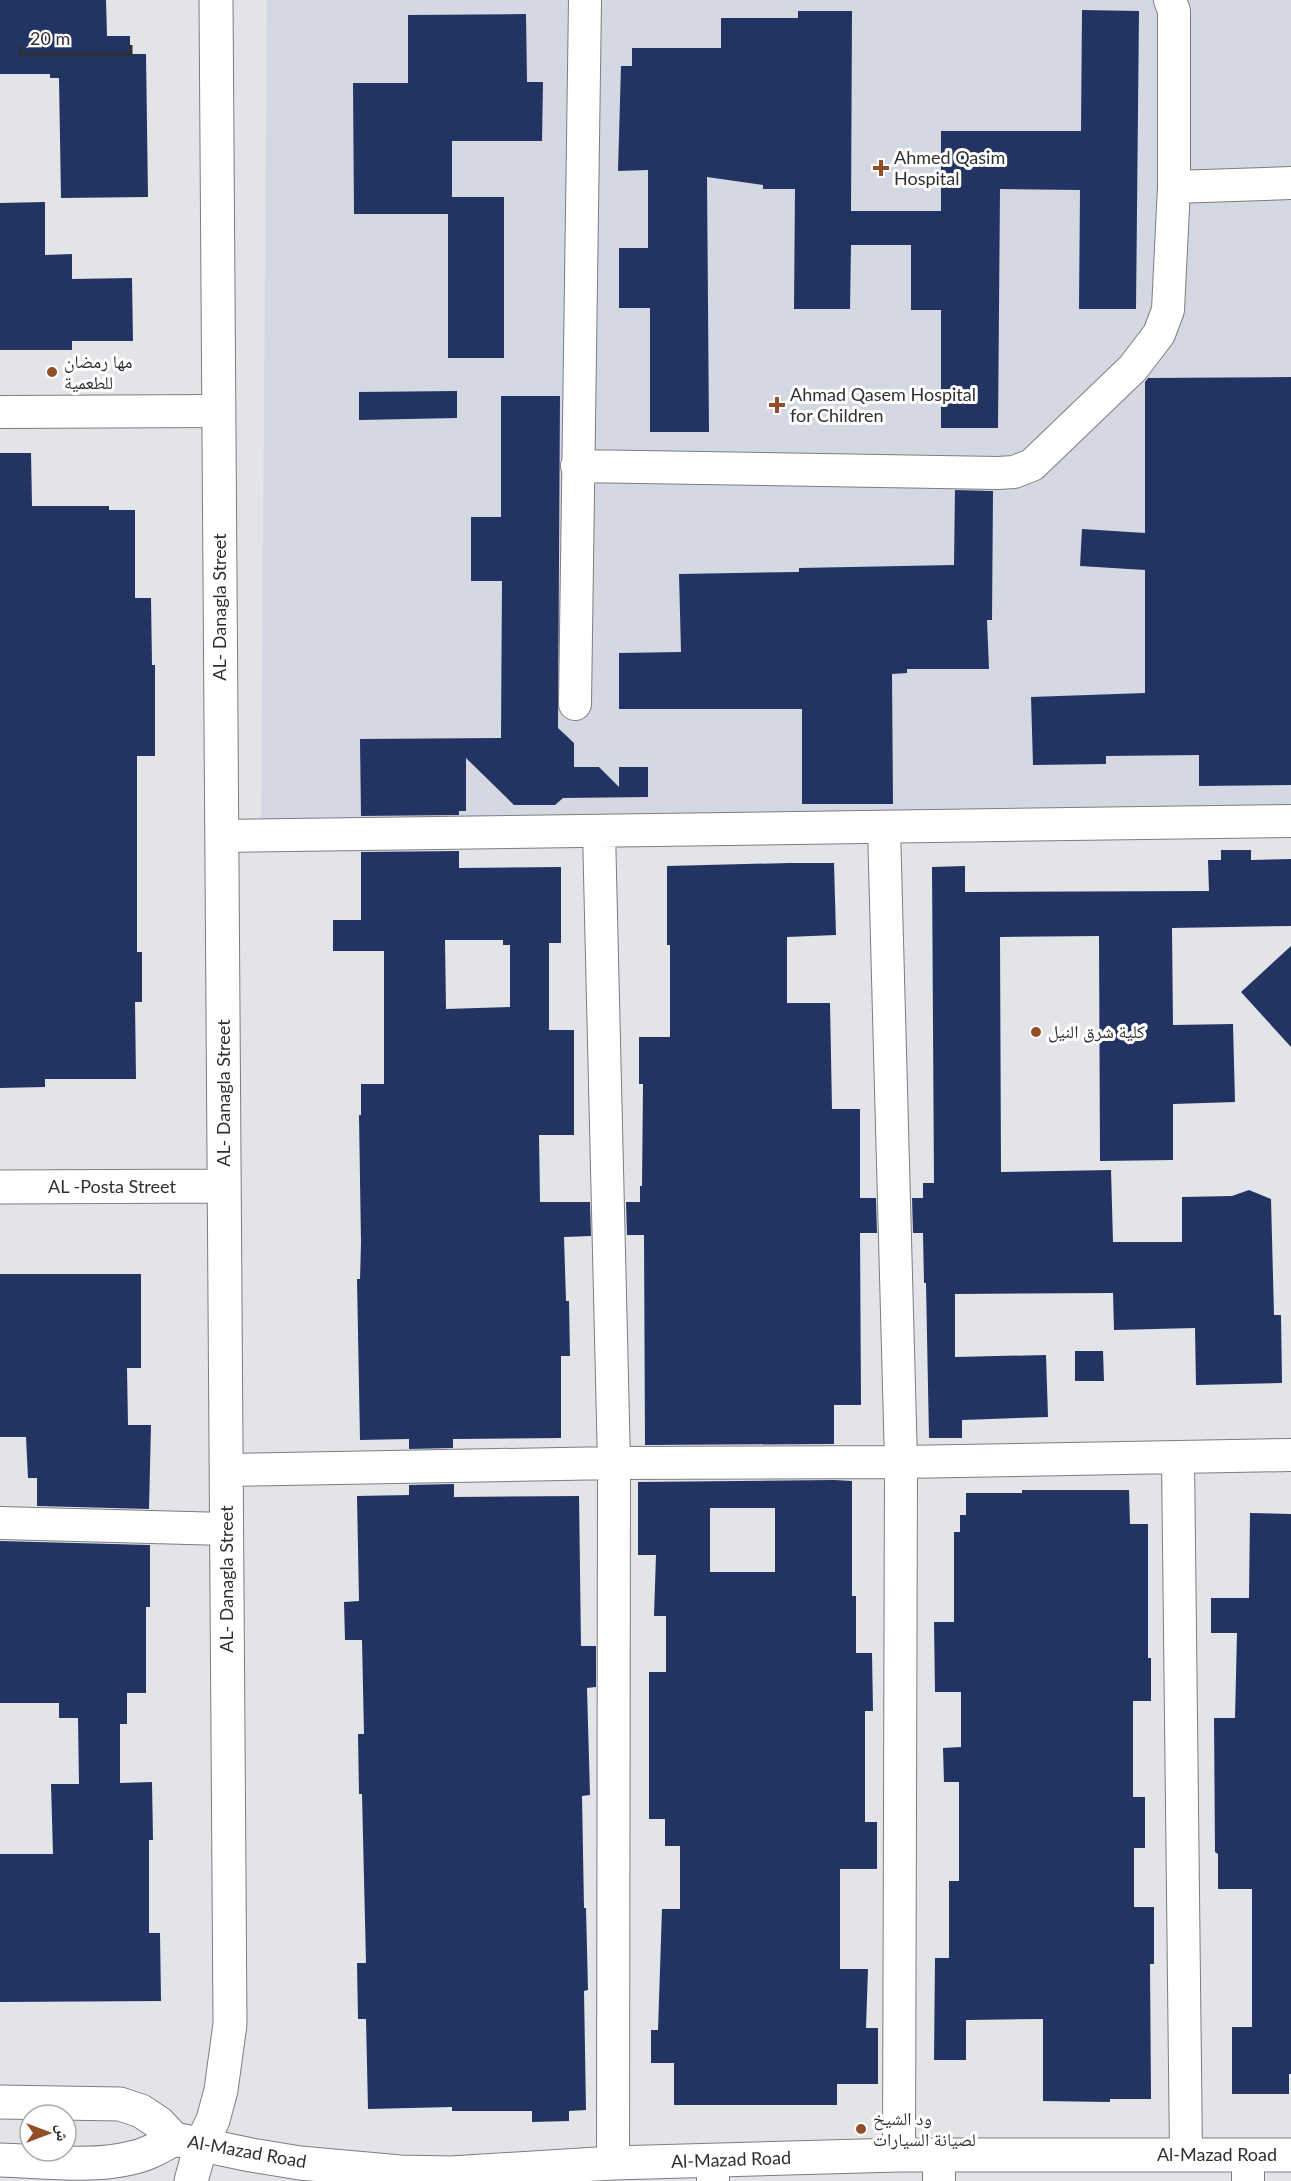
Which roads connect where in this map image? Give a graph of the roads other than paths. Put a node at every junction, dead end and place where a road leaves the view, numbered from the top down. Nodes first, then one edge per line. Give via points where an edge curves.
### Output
1 (216, 0) edge
2 (585, 0) edge
3 (1170, 0) edge
4 (1291, 183) edge
5 (1174, 187) junction
6 (219, 411) junction
7 (0, 412) edge
8 (577, 466) junction
9 (575, 704) dead end
10 (1291, 821) edge
11 (884, 828) junction
12 (599, 831) junction
13 (222, 836) junction
14 (224, 1186) junction
15 (0, 1187) edge
16 (1291, 1455) edge
17 (1178, 1457) junction
18 (902, 1462) junction
19 (614, 1463) junction
20 (226, 1470) junction
21 (0, 1523) edge
22 (226, 1529) junction
23 (0, 2102) edge
24 (188, 2142) junction
25 (899, 2155) junction
26 (1186, 2155) junction
27 (1291, 2155) edge
28 (0, 2160) edge
29 (613, 2163) junction
30 (939, 2168) edge
31 (1248, 2168) edge
32 (713, 2170) edge
33 (191, 2181) edge

1 - 6 street, AL- Danagla Street
2 - 8 street
3 - 5 street via 1174,11
4 - 5 street
5 - 8 street via 1168,310 1159,334 1133,368 1032,465 998,473
6 - 7 street
6 - 13 street, AL- Danagla Street
8 - 9 street
10 - 11 street
11 - 12 street
11 - 18 street
12 - 13 street
12 - 19 street
13 - 14 street, AL- Danagla Street
14 - 15 street, AL -Posta Street
14 - 20 street, AL- Danagla Street
16 - 17 street
17 - 18 street
17 - 26 street
18 - 19 street
18 - 25 street
19 - 20 street
19 - 29 street
20 - 22 street, AL- Danagla Street
21 - 22 street
22 - 24 street, AL- Danagla Street via 230,2024 213,2120
23 - 24 street, Al-Mazad Road via 120,2104 141,2111
24 - 28 street, Al-Mazad Road via 111,2162
24 - 29 street, Al-Mazad Road via 300,2163 400,2172 451,2173
24 - 33 street, AL- Danagla Street
25 - 30 street, Al-Mazad Road
25 - 32 street, Al-Mazad Road
26 - 30 street, Al-Mazad Road
26 - 31 street, Al-Mazad Road
27 - 31 street, Al-Mazad Road
29 - 32 street, Al-Mazad Road

